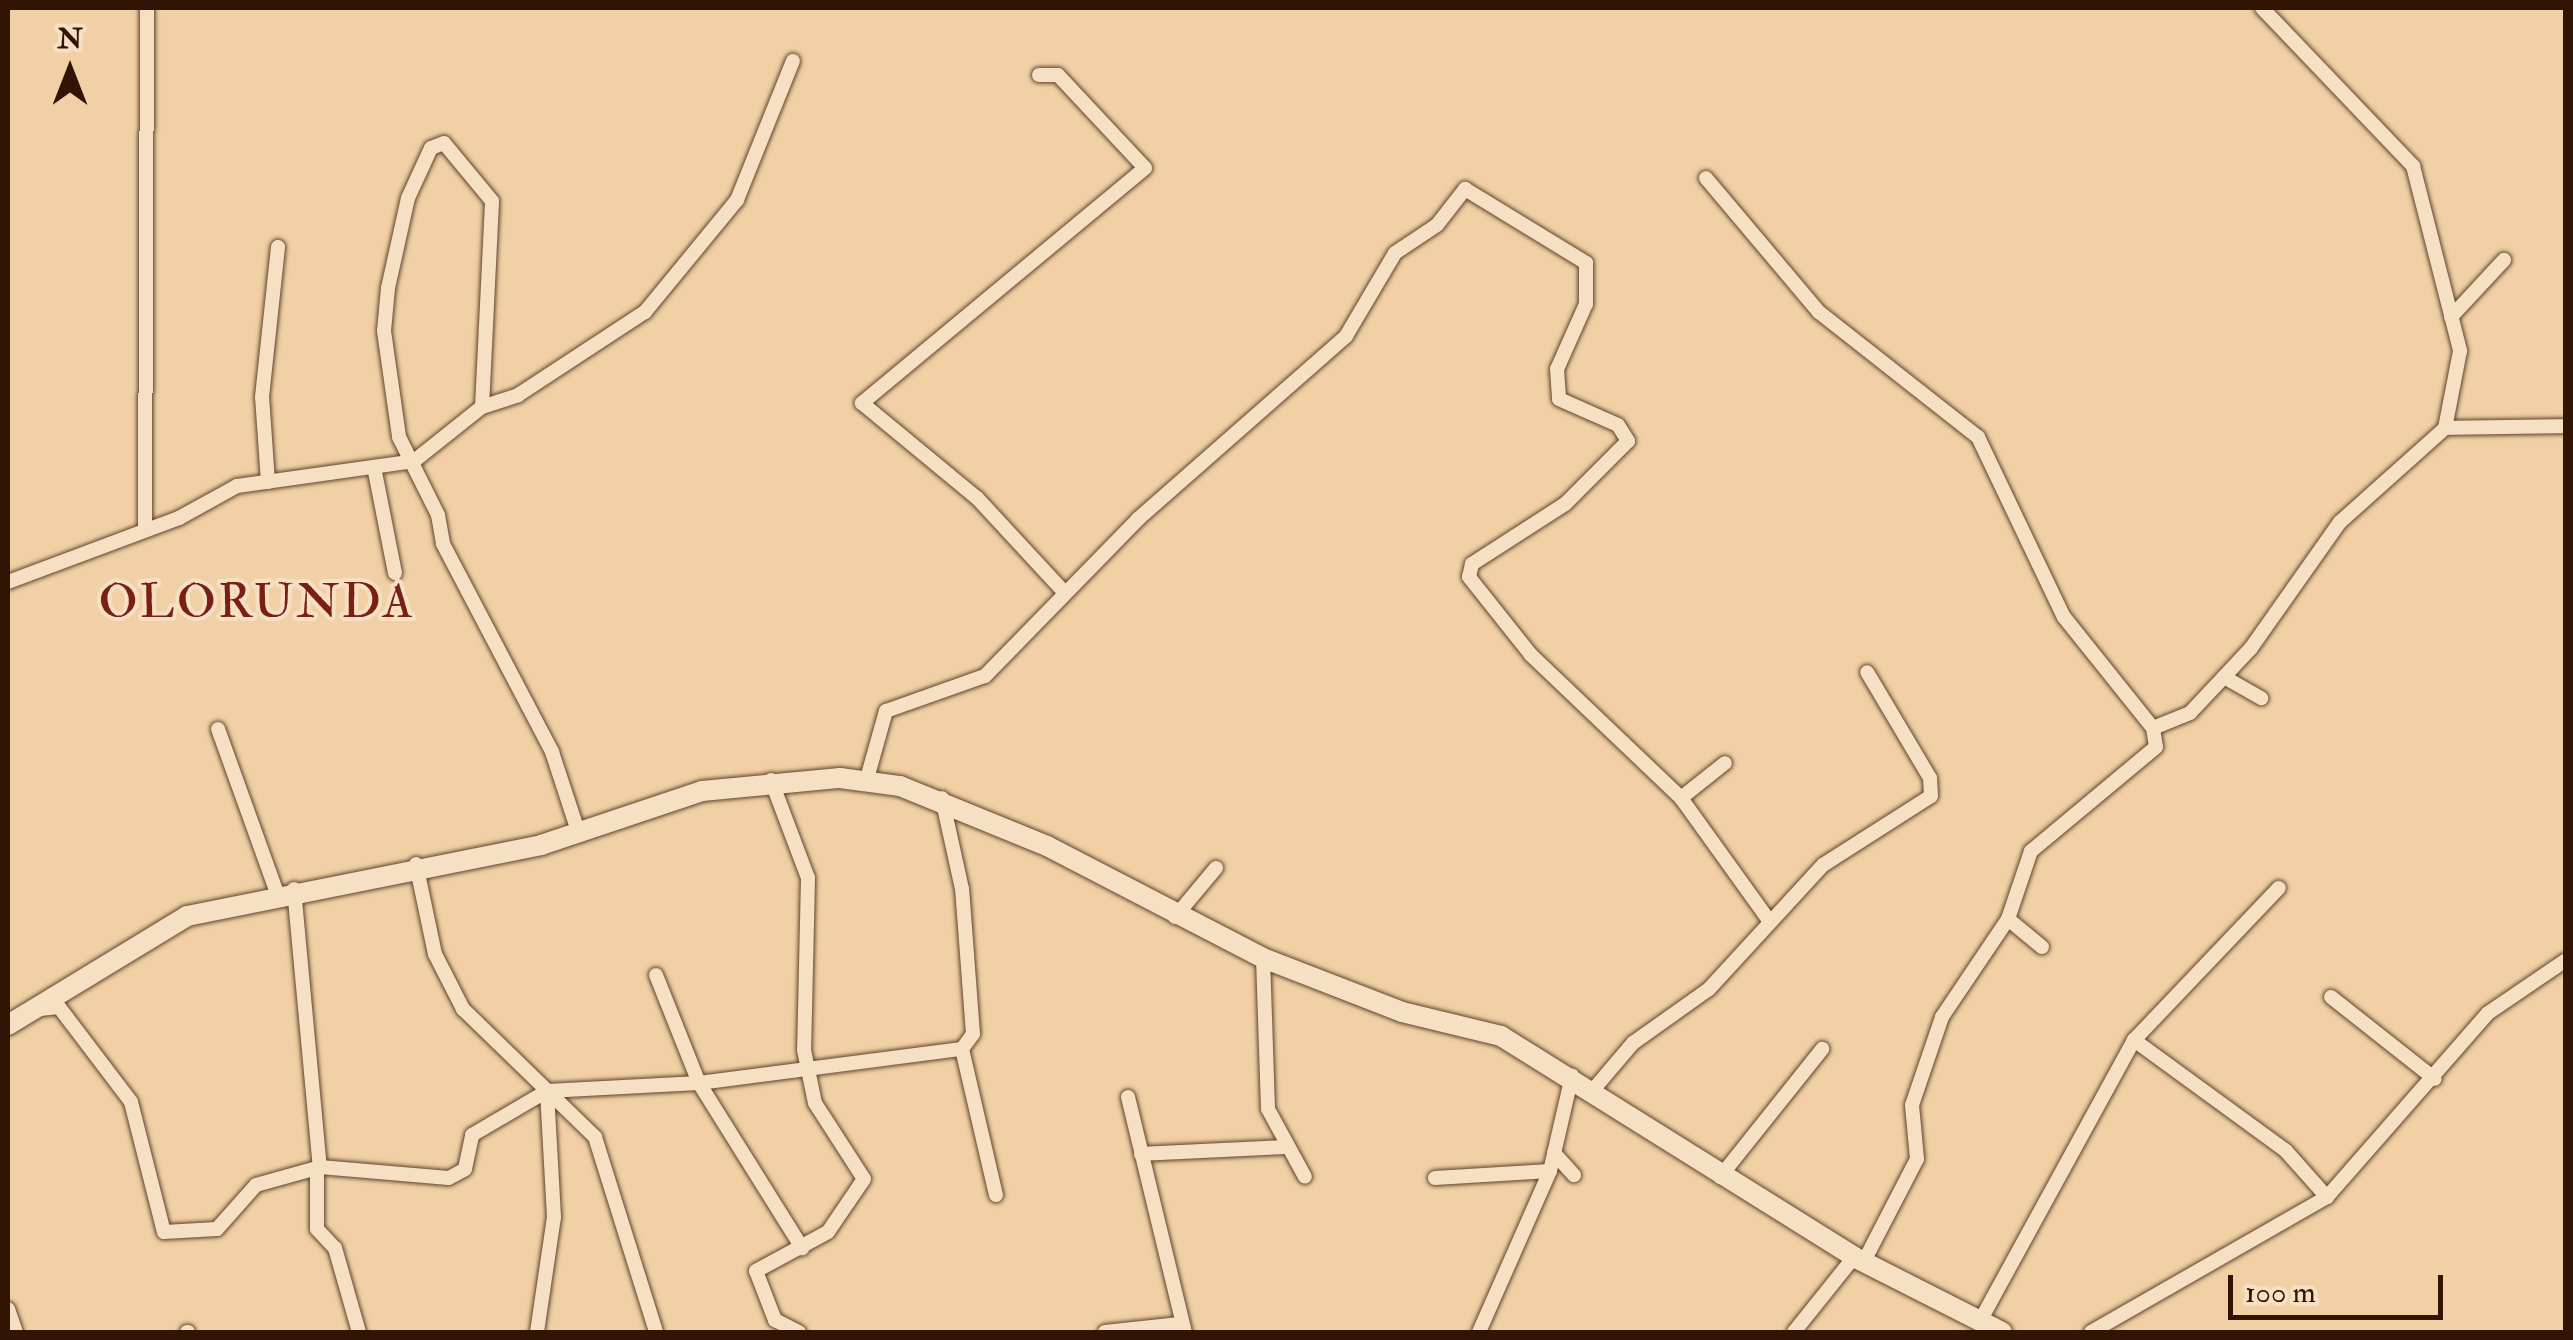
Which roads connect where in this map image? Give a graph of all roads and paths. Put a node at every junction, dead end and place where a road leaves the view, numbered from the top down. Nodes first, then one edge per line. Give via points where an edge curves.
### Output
1 (147, 8) edge
2 (2262, 8) edge
3 (793, 61) dead end
4 (1040, 75) dead end
5 (1706, 178) dead end
6 (278, 247) dead end
7 (2504, 260) dead end
8 (2451, 316) junction
9 (482, 407) junction
10 (2566, 426) edge
11 (2445, 428) junction
12 (414, 461) junction
13 (374, 472) junction
14 (268, 482) junction
15 (145, 528) junction
16 (395, 573) dead end
17 (8, 582) edge
18 (1065, 593) junction
19 (1868, 672) dead end
20 (2224, 677) junction
21 (2261, 698) dead end
22 (2153, 728) junction
23 (218, 729) dead end
24 (1725, 763) dead end
25 (771, 780) junction
26 (866, 782) junction
27 (942, 798) junction
28 (1682, 798) junction
29 (578, 831) junction
30 (416, 864) junction
31 (1216, 868) dead end
32 (2279, 888) dead end
33 (286, 891) junction
34 (1175, 917) junction
35 (1768, 919) junction
36 (2008, 919) junction
37 (2042, 947) dead end
38 (1263, 958) junction
39 (2566, 960) edge
40 (656, 975) dead end
41 (2331, 997) dead end
42 (39, 1009) junction
43 (8, 1024) edge
44 (2134, 1040) junction
45 (962, 1048) junction
46 (1822, 1049) dead end
47 (808, 1068) junction
48 (1572, 1076) junction
49 (2436, 1079) junction
50 (700, 1084) junction
51 (1592, 1090) junction
52 (547, 1092) junction
53 (1128, 1097) dead end
54 (1284, 1147) junction
55 (1554, 1153) junction
56 (1141, 1154) junction
57 (318, 1170) junction
58 (1550, 1171) junction
59 (1574, 1175) dead end
60 (1720, 1176) junction
61 (1305, 1177) dead end
62 (1435, 1178) dead end
63 (996, 1195) dead end
64 (2327, 1197) junction
65 (802, 1248) junction
66 (1859, 1260) junction
67 (8, 1309) edge
68 (1979, 1322) junction
69 (1183, 1328) edge
70 (16, 1332) edge
71 (358, 1332) edge
72 (536, 1332) edge
73 (656, 1332) edge
74 (799, 1332) edge
75 (1105, 1332) edge
76 (1479, 1332) edge
77 (1794, 1332) edge
78 (2002, 1332) edge
79 (2091, 1332) edge

1 - 15 street
2 - 8 street via 2413,166
3 - 9 street via 737,200 662,296 518,395
4 - 18 street via 1058,75 1145,168 862,403 977,498
5 - 22 street via 1819,312 1978,437 2064,617
6 - 14 street via 262,397
7 - 8 street
8 - 11 street via 2460,351
9 - 12 street
9 - 12 street via 492,201 444,143 432,148 408,198 384,330 398,437
10 - 11 street
11 - 20 street via 2340,522
12 - 13 street
12 - 29 street via 443,544 552,752
13 - 14 street
13 - 16 street
14 - 15 street via 222,491
15 - 17 street
18 - 26 street via 986,676 886,712
18 - 28 street via 1346,336 1395,252 1436,225 1464,189 1586,263 1586,304 1556,369 1559,399 1618,425 1628,442 1565,504 1472,564 1469,577 1531,655
19 - 35 street via 1930,778 1931,796 1846,847
20 - 21 street
20 - 22 street via 2190,713
22 - 36 street via 2156,747 2031,851
23 - 33 street
24 - 28 street
25 - 26 street
25 - 29 street via 702,791
25 - 47 street via 808,878
26 - 27 street
27 - 34 street
27 - 45 street via 964,922 973,1034
28 - 35 street
29 - 30 street
30 - 33 street
30 - 52 street via 448,984 490,1045
31 - 34 street
32 - 44 street
33 - 42 street via 147,934
33 - 57 street
34 - 38 street
35 - 51 street via 1709,989 1633,1042
36 - 37 street
36 - 66 street via 1942,1018 1912,1106 1917,1159
38 - 48 street via 1402,1012 1501,1036
38 - 54 street via 1268,1109
39 - 49 street via 2488,1013
40 - 50 street
41 - 49 street
42 - 43 street
42 - 57 street via 59,1007 131,1102 164,1232 216,1229 256,1185
44 - 64 street via 2286,1151
44 - 68 street
45 - 47 street
45 - 63 street
46 - 60 street
47 - 50 street
47 - 65 street via 815,1102 864,1180 828,1232
48 - 51 street
48 - 55 street
49 - 64 street
50 - 52 street
50 - 65 street
51 - 60 street
52 - 57 street via 472,1134 464,1170 449,1178
52 - 72 street via 554,1216
52 - 73 street via 595,1138
53 - 56 street
54 - 56 street
54 - 61 street
55 - 58 street
55 - 59 street
56 - 69 street
57 - 71 street via 317,1229 335,1248
58 - 62 street
58 - 76 street
60 - 66 street
64 - 79 street
65 - 74 street via 756,1271 775,1320
66 - 68 street
66 - 77 street
67 - 70 street
68 - 78 street
69 - 75 street

